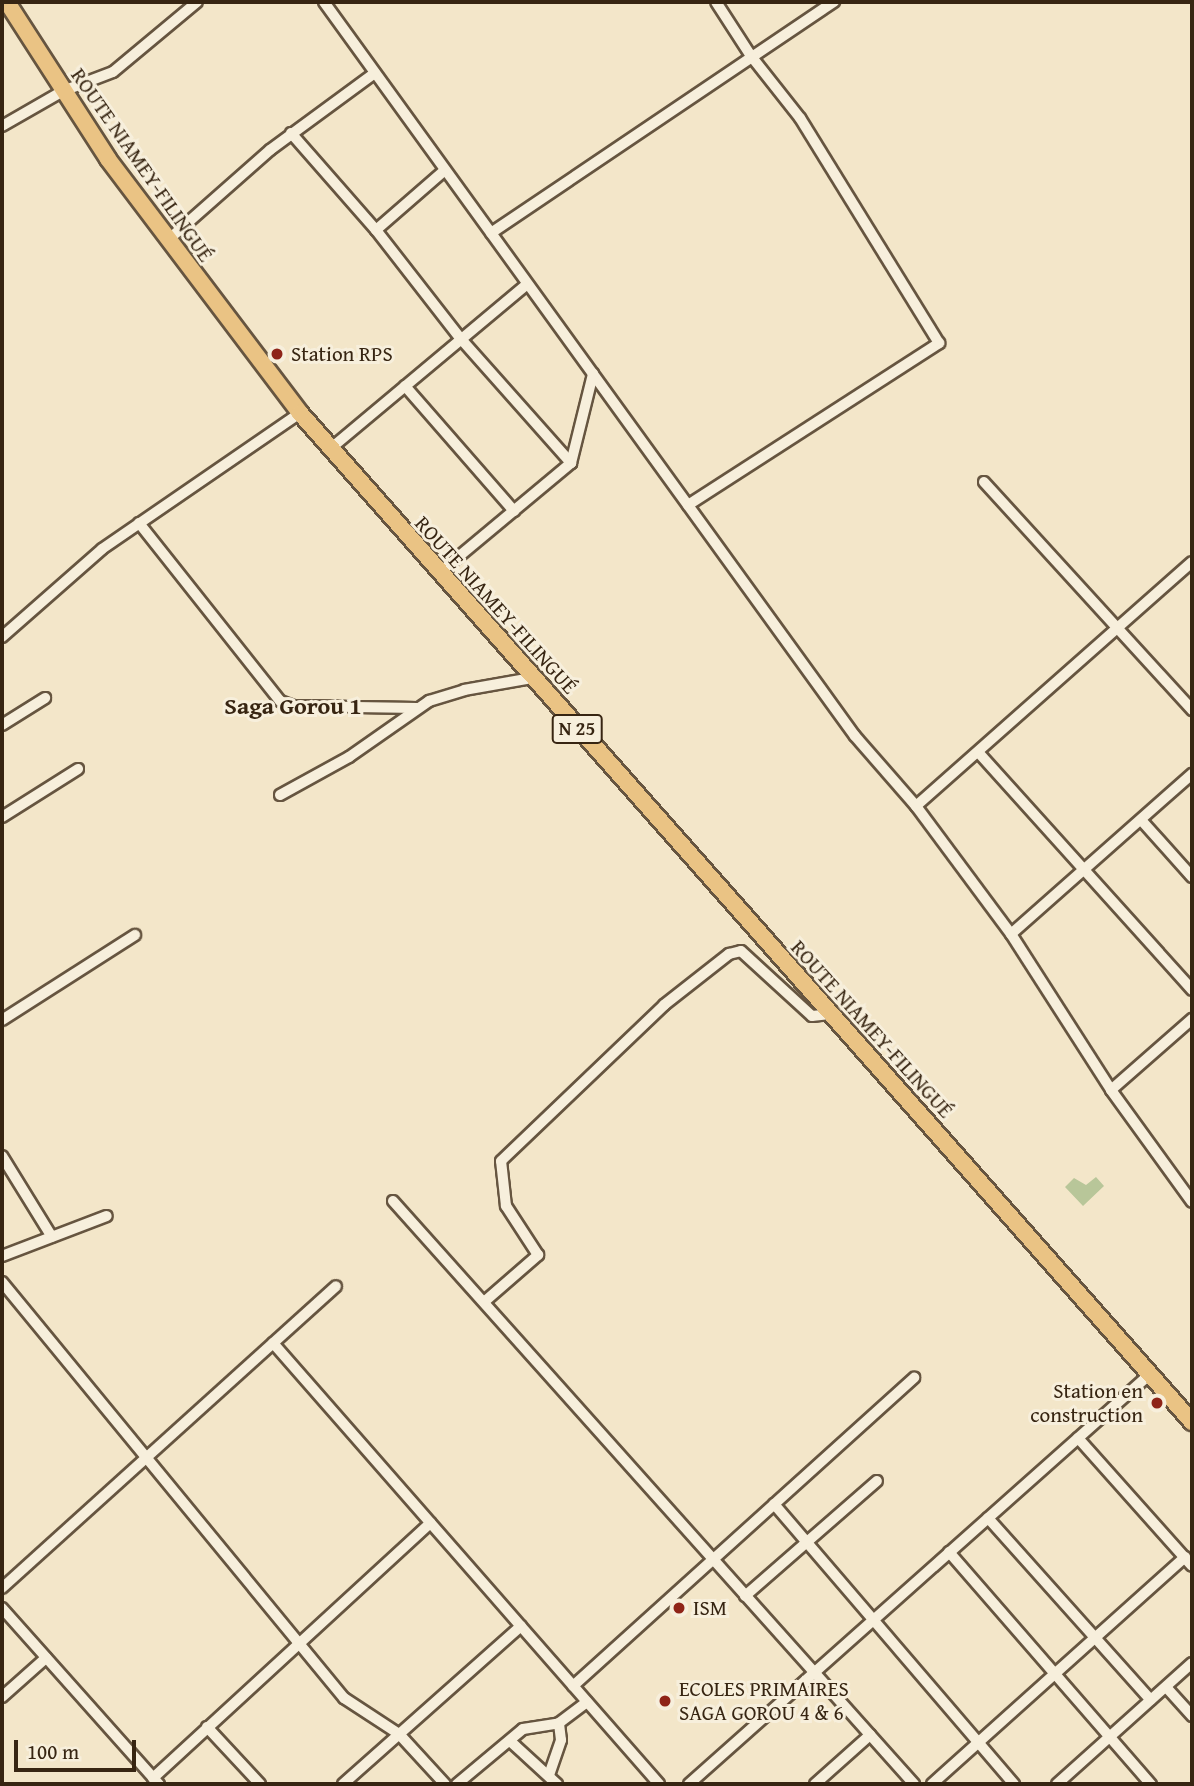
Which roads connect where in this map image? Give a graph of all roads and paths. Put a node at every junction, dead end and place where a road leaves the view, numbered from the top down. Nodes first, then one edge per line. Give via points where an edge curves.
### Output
1 (7, 2) edge
2 (197, 2) edge
3 (324, 2) edge
4 (716, 2) edge
5 (834, 2) edge
6 (751, 56) junction
7 (375, 73) junction
8 (63, 91) junction
9 (2, 126) edge
10 (292, 133) junction
11 (445, 170) junction
12 (376, 230) junction
13 (491, 233) junction
14 (168, 240) junction
15 (527, 284) junction
16 (461, 339) junction
17 (593, 374) junction
18 (405, 386) junction
19 (299, 413) junction
20 (330, 449) junction
21 (571, 463) junction
22 (984, 482) dead end
23 (688, 505) junction
24 (514, 511) junction
25 (139, 523) junction
26 (1192, 562) edge
27 (439, 573) junction
28 (1118, 628) junction
29 (2, 637) edge
30 (532, 678) junction
31 (45, 698) dead end
32 (417, 708) junction
33 (1192, 710) edge
34 (2, 725) edge
35 (978, 752) junction
36 (78, 769) dead end
37 (1192, 774) edge
38 (280, 795) dead end
39 (916, 806) junction
40 (2, 817) edge
41 (1142, 821) junction
42 (1086, 869) junction
43 (1192, 877) edge
44 (1010, 934) junction
45 (135, 935) dead end
46 (1192, 990) edge
47 (830, 1014) junction
48 (1192, 1019) edge
49 (2, 1020) edge
50 (1111, 1090) junction
51 (2, 1156) edge
52 (393, 1200) dead end
53 (1192, 1202) edge
54 (107, 1216) dead end
55 (52, 1237) junction
56 (2, 1256) edge
57 (2, 1282) edge
58 (336, 1286) dead end
59 (484, 1302) junction
60 (273, 1343) junction
61 (1150, 1374) junction
62 (914, 1378) dead end
63 (1192, 1422) edge
64 (1078, 1438) junction
65 (146, 1458) junction
66 (877, 1481) dead end
67 (774, 1504) junction
68 (988, 1518) junction
69 (430, 1523) junction
70 (806, 1542) junction
71 (949, 1552) junction
72 (713, 1559) junction
73 (1189, 1561) edge
74 (2, 1588) edge
75 (746, 1596) junction
76 (2, 1608) edge
77 (873, 1620) junction
78 (521, 1626) junction
79 (1095, 1638) junction
80 (299, 1643) junction
81 (46, 1658) junction
82 (1192, 1664) edge
83 (814, 1673) junction
84 (1055, 1674) junction
85 (573, 1686) junction
86 (1166, 1687) junction
87 (2, 1697) edge
88 (1151, 1700) junction
89 (587, 1702) junction
90 (1192, 1716) edge
91 (559, 1723) junction
92 (207, 1727) junction
93 (399, 1734) junction
94 (870, 1735) junction
95 (1110, 1737) junction
96 (510, 1741) junction
97 (978, 1743) junction
98 (549, 1776) junction
99 (156, 1781) edge
100 (260, 1784) edge
101 (344, 1784) edge
102 (445, 1784) edge
103 (457, 1784) edge
104 (557, 1784) edge
105 (659, 1784) edge
106 (689, 1784) edge
107 (815, 1784) edge
108 (914, 1784) edge
109 (932, 1784) edge
110 (1014, 1784) edge
111 (1057, 1784) edge
112 (1151, 1784) edge

1 - 8 main road, ROUTE NIAMEY-FILINGUÉ / N 25
2 - 8 street via 113,72
3 - 7 street
4 - 6 street
5 - 6 street
6 - 13 street
6 - 23 street via 800,118 939,343
7 - 10 street
7 - 11 street
8 - 9 street
8 - 14 main road, ROUTE NIAMEY-FILINGUÉ / N 25
10 - 12 street
10 - 14 street
11 - 12 street
11 - 13 street
12 - 16 street
13 - 15 street
14 - 19 main road, ROUTE NIAMEY-FILINGUÉ / N 25
15 - 16 street
15 - 17 street
16 - 18 street
16 - 21 street
17 - 21 street
17 - 23 street
18 - 20 street
18 - 24 street
19 - 20 main road, ROUTE NIAMEY-FILINGUÉ / N 25
19 - 25 street
20 - 27 main road, ROUTE NIAMEY-FILINGUÉ / N 25
21 - 24 street
22 - 28 street
23 - 39 street via 855,736
24 - 27 street
25 - 29 street via 102,549
25 - 32 street via 280,701 293,706
26 - 28 street
27 - 30 main road, ROUTE NIAMEY-FILINGUÉ / N 25
28 - 33 street
28 - 35 street
30 - 32 street via 464,690
30 - 47 main road, ROUTE NIAMEY-FILINGUÉ / N 25
31 - 34 street
32 - 38 street via 349,757
35 - 39 street
35 - 42 street
36 - 40 street
37 - 41 street
39 - 44 street
41 - 42 street
41 - 43 street
42 - 44 street
42 - 46 street
44 - 50 street
45 - 49 street
47 - 59 street via 812,1016 803,1010 741,951 729,954 664,1005 501,1161 506,1206 538,1255
47 - 61 main road, ROUTE NIAMEY-FILINGUÉ / N 25
48 - 50 street
50 - 53 street
51 - 55 street
52 - 59 street
54 - 55 street
55 - 56 street
57 - 65 street
58 - 60 street
59 - 72 street
60 - 65 street
60 - 69 street
61 - 63 main road, ROUTE NIAMEY-FILINGUÉ / N 25
61 - 64 street
62 - 67 street
64 - 68 street
64 - 73 street
65 - 74 street
65 - 80 street
66 - 70 street
67 - 70 street
67 - 72 street
68 - 71 street
68 - 79 street
69 - 78 street
69 - 80 street
70 - 75 street
70 - 77 street
71 - 77 street
71 - 84 street
72 - 75 street
72 - 85 street
73 - 79 street
75 - 83 street
76 - 81 street
77 - 83 street
77 - 97 street
78 - 85 street
78 - 93 street
79 - 84 street
79 - 88 street
80 - 92 street
80 - 93 street via 344,1698
81 - 87 street
81 - 99 street
82 - 86 street
83 - 94 street
83 - 106 street
84 - 95 street
84 - 97 street
85 - 89 street
86 - 88 street
86 - 90 street
88 - 95 street
89 - 91 street
89 - 105 street
91 - 96 street via 523,1730
91 - 98 street via 561,1740
92 - 99 street
92 - 100 street
93 - 101 street
93 - 102 street
94 - 107 street
94 - 108 street
95 - 111 street
95 - 112 street
96 - 98 street
96 - 103 street
97 - 109 street
97 - 110 street
98 - 104 street

